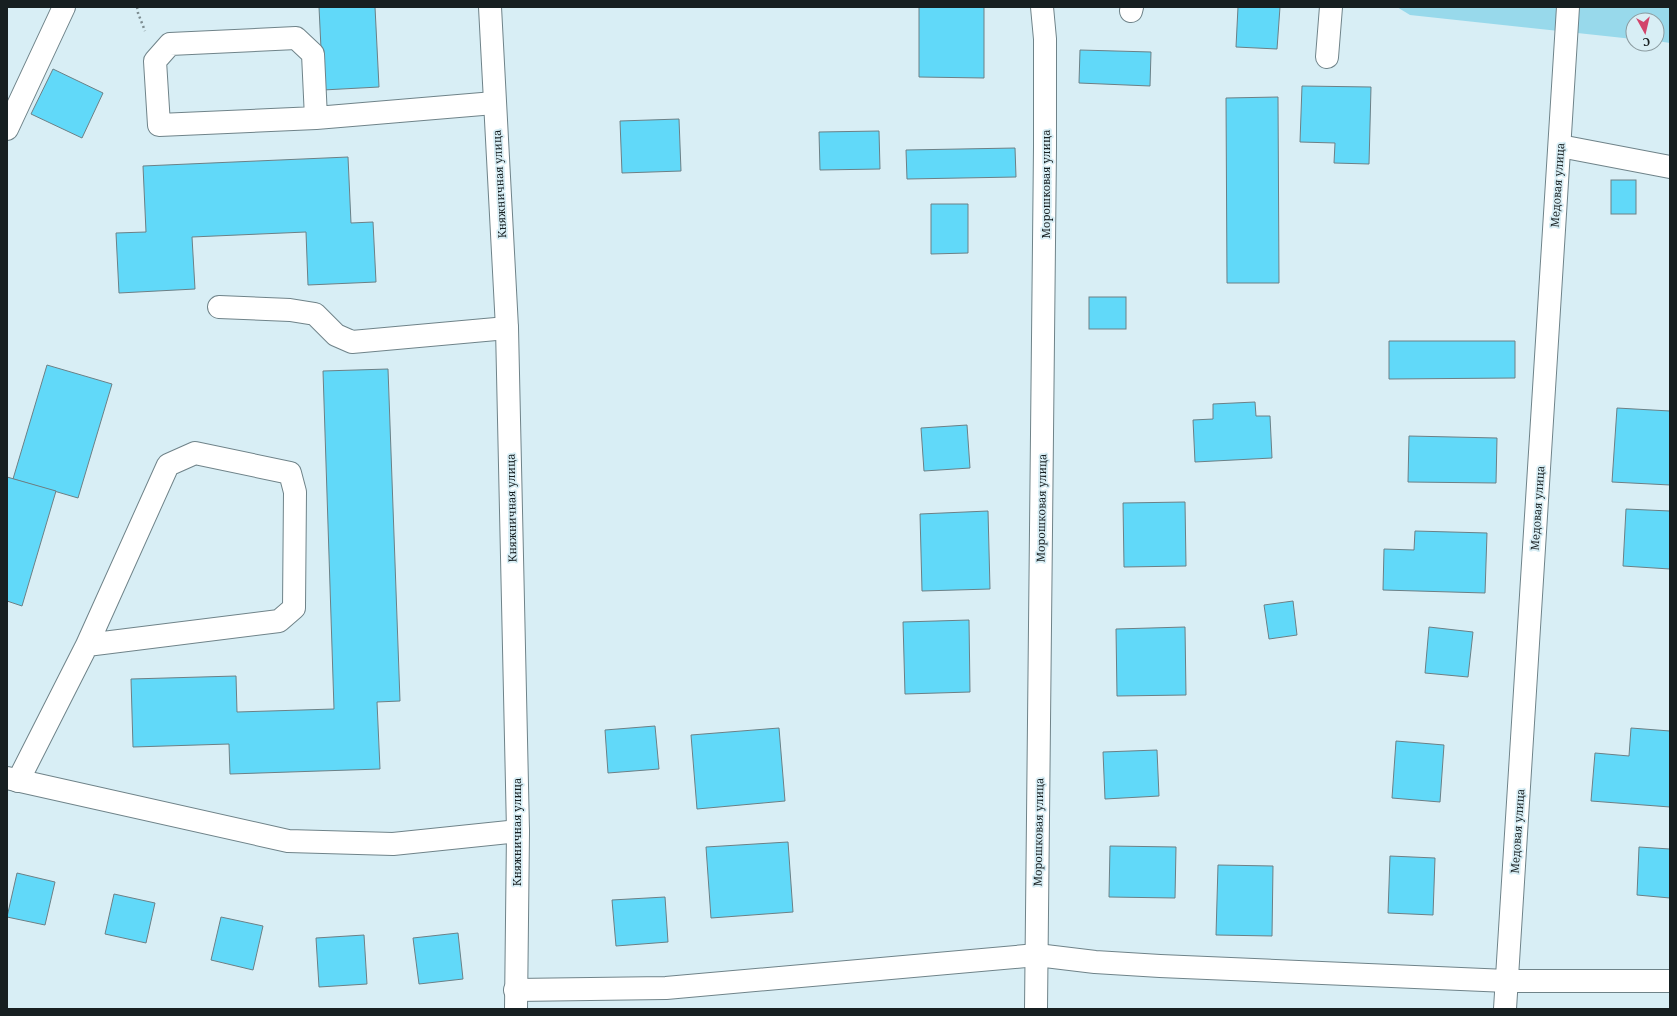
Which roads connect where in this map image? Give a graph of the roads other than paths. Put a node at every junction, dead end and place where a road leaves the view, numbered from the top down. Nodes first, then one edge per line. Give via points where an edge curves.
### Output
1 (64, 7) edge
2 (490, 7) edge
3 (1042, 7) edge
4 (1331, 7) edge
5 (1568, 7) edge
6 (1327, 57) dead end
7 (494, 103) junction
8 (316, 118) junction
9 (7, 129) edge
10 (1560, 146) junction
11 (1670, 167) edge
12 (219, 306) dead end
13 (507, 328) junction
14 (87, 645) junction
15 (13, 779) edge
16 (518, 831) junction
17 (1037, 955) junction
18 (1507, 981) junction
19 (1670, 981) edge
20 (515, 999) edge
21 (1036, 1009) edge
22 (1505, 1009) edge

1 - 9 street
2 - 7 street, Княжничная улица
3 - 17 street, Морошковая улица via 1045,40 1045,155
4 - 6 street
5 - 10 street, Медовая улица
7 - 8 street
7 - 13 street, Княжничная улица
8 - 8 street via 160,125 155,61 170,44 296,38 313,54
10 - 11 street
10 - 18 street, Медовая улица
12 - 13 street via 315,314 336,335 352,342
13 - 16 street, Княжничная улица
14 - 14 street via 168,464 196,453 290,473 295,492 294,608 279,621
14 - 15 street
15 - 16 street via 288,841 392,844
16 - 20 street, Княжничная улица
17 - 18 street via 1160,966
17 - 20 street
17 - 21 street, Морошковая улица
18 - 19 street
18 - 22 street, Медовая улица

